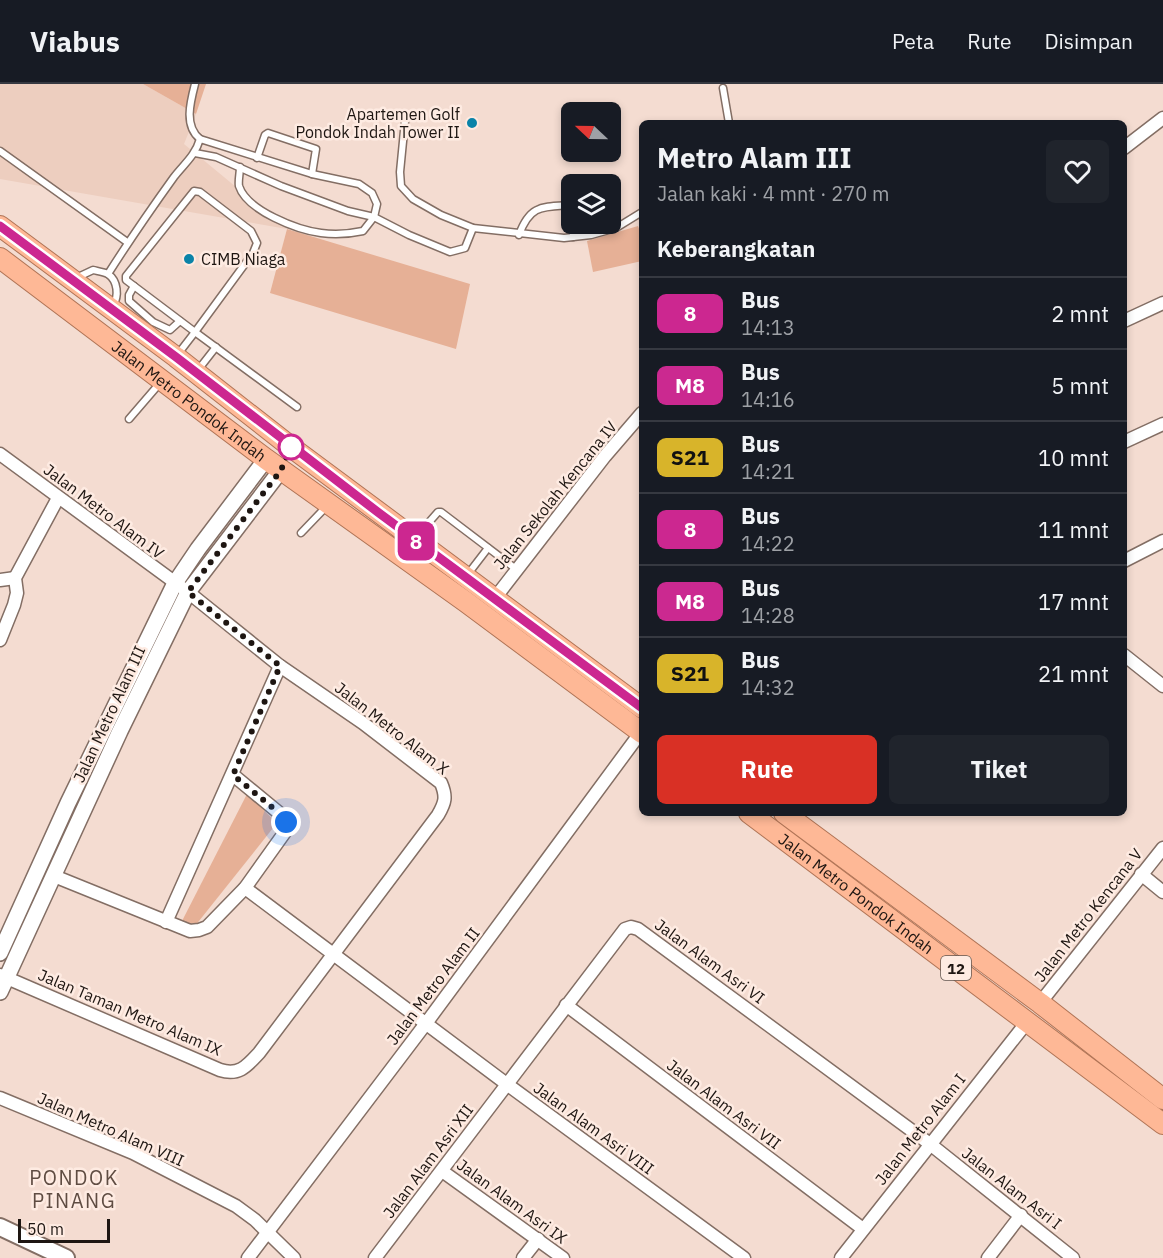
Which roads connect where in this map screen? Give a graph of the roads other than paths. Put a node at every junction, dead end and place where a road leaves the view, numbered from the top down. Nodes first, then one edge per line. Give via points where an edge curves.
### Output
1 (195, 84) edge
2 (723, 88) dead end
3 (1163, 118) edge
4 (728, 120) edge
5 (405, 121) dead end
6 (200, 139) junction
7 (1127, 146) edge
8 (0, 151) edge
9 (195, 153) junction
10 (257, 158) junction
11 (240, 168) junction
12 (312, 174) junction
13 (561, 205) edge
14 (639, 214) edge
15 (374, 217) junction
16 (0, 226) edge
17 (473, 228) junction
18 (519, 235) junction
19 (573, 237) joint
20 (128, 242) junction
21 (0, 258) edge
22 (108, 274) junction
23 (73, 281) junction
24 (134, 286) junction
25 (1163, 303) edge
26 (111, 309) junction
27 (1127, 320) edge
28 (180, 321) junction
29 (195, 332) junction
30 (216, 347) junction
31 (176, 357) junction
32 (196, 373) junction
33 (162, 380) junction
34 (297, 407) dead end
35 (639, 416) edge
36 (129, 419) dead end
37 (1163, 424) edge
38 (1127, 441) edge
39 (0, 454) edge
40 (274, 464) junction
41 (58, 498) junction
42 (329, 504) junction
43 (301, 533) dead end
44 (414, 539) junction
45 (1163, 541) edge
46 (488, 548) junction
47 (1157, 549) edge
48 (1127, 560) edge
49 (516, 569) junction
50 (466, 577) junction
51 (15, 578) junction
52 (0, 580) edge
53 (175, 583) junction
54 (188, 592) junction
55 (495, 598) junction
56 (0, 640) edge
57 (1127, 657) edge
58 (280, 666) junction
59 (1163, 686) edge
60 (639, 706) edge
61 (639, 730) edge
62 (639, 736) edge
63 (233, 775) junction
64 (753, 816) edge
65 (788, 816) edge
66 (1163, 848) edge
67 (1141, 874) junction
68 (54, 876) junction
69 (245, 888) junction
70 (1163, 892) edge
71 (166, 922) junction
72 (0, 953) edge
73 (334, 953) junction
74 (3, 976) edge
75 (0, 992) edge
76 (1040, 1004) junction
77 (566, 1005) junction
78 (427, 1022) junction
79 (1027, 1022) junction
80 (240, 1070) joint
81 (508, 1085) junction
82 (0, 1098) edge
83 (1163, 1099) edge
84 (1163, 1124) edge
85 (930, 1144) junction
86 (442, 1171) junction
87 (1021, 1215) junction
88 (0, 1227) edge
89 (863, 1229) junction
90 (267, 1231) junction
91 (538, 1239) junction
92 (66, 1258) edge
93 (248, 1258) edge
94 (294, 1258) edge
95 (375, 1258) edge
96 (524, 1258) edge
97 (564, 1258) edge
98 (744, 1258) edge
99 (841, 1258) edge
100 (988, 1258) edge
101 (1073, 1258) edge

1 - 6 lane via 189,121 193,134
2 - 4 lane
3 - 7 street
5 - 17 lane via 401,186 413,199
6 - 9 lane
6 - 10 lane
8 - 20 lane
9 - 11 lane
9 - 20 lane
10 - 12 lane
10 - 12 lane via 268,133 316,149
11 - 15 lane
11 - 15 lane via 239,186 252,203 265,214 297,227 339,235 363,231
12 - 15 lane via 359,184 377,204
13 - 18 lane via 537,209 525,218
14 - 19 lane via 616,228
15 - 17 lane via 450,252 465,248
16 - 23 highway, Jalan Metro Pondok Indah
17 - 18 lane
18 - 19 lane
20 - 22 lane
21 - 33 highway, Jalan Metro Pondok Indah
22 - 23 lane via 93,270
22 - 26 lane via 117,286 116,303
23 - 26 highway, Jalan Metro Pondok Indah
24 - 28 lane
24 - 28 lane via 129,301 153,322 170,330
24 - 29 lane via 126,276 188,196 200,192 251,231 257,243
25 - 27 street
26 - 31 highway, Jalan Metro Pondok Indah
28 - 29 lane
29 - 30 lane
29 - 31 lane
30 - 32 lane
30 - 34 lane
31 - 32 highway, Jalan Metro Pondok Indah
32 - 44 highway, Jalan Metro Pondok Indah
33 - 36 lane
33 - 40 highway, Jalan Metro Pondok Indah
35 - 49 street, Jalan Sekolah Kencana IV
37 - 38 street
39 - 41 street, Jalan Metro Alam IV
40 - 42 highway, Jalan Metro Pondok Indah
40 - 53 street, Jalan Metro Alam III via 198,549
40 - 54 street, Jalan Metro Alam III
41 - 51 street
41 - 53 street, Jalan Metro Alam IV
42 - 43 lane
42 - 61 highway, Jalan Metro Pondok Indah
44 - 46 lane via 441,512
44 - 50 highway, Jalan Metro Pondok Indah
45 - 47 street
46 - 49 lane
46 - 50 lane
47 - 48 street
49 - 55 street, Jalan Sekolah Kencana IV
50 - 55 highway, Jalan Metro Pondok Indah
51 - 52 street
51 - 56 street via 17,593
53 - 54 street, Jalan Metro Alam IV
53 - 72 street, Jalan Metro Alam III
54 - 58 street, Jalan Metro Alam X
54 - 68 street, Jalan Metro Alam III
55 - 60 highway, Jalan Metro Pondok Indah
57 - 59 street
58 - 63 street
58 - 73 street, Jalan Metro Alam X via 441,783 446,795 438,815
62 - 78 street, Jalan Metro Alam II
63 - 69 street via 286,822 285,832
63 - 71 street
64 - 79 highway, Jalan Metro Pondok Indah / 12
65 - 76 highway, Jalan Metro Pondok Indah / 12
66 - 67 street, Jalan Metro Kencana V
67 - 70 street
67 - 76 street, Jalan Metro Kencana V
68 - 71 street
68 - 74 street, Jalan Metro Alam III
69 - 71 street via 207,927 190,931
69 - 73 street
73 - 78 street
73 - 80 street, Jalan Metro Alam X via 259,1053
74 - 75 street, Jalan Metro Alam III
74 - 80 street, Jalan Taman Metro Alam IX via 220,1070
76 - 83 highway, Jalan Metro Pondok Indah / 12
77 - 81 street, Jalan Alam Asri VI
77 - 85 street, Jalan Alam Asri VI via 625,928 638,929
77 - 89 street, Jalan Alam Asri VII
78 - 81 street, Jalan Alam Asri VIII
78 - 90 street, Jalan Metro Alam II
79 - 84 highway, Jalan Metro Pondok Indah / 12
79 - 85 street, Jalan Metro Alam I
81 - 86 street, Jalan Alam Asri XII
81 - 98 street, Jalan Alam Asri VIII
82 - 90 street, Jalan Metro Alam VIII via 157,1165 236,1206
85 - 87 street, Jalan Alam Asri I
85 - 89 street, Jalan Metro Alam I
86 - 91 street, Jalan Alam Asri IX
86 - 95 street, Jalan Alam Asri XII
87 - 100 street
87 - 101 street, Jalan Alam Asri I
88 - 92 main road
89 - 99 street, Jalan Metro Alam I
90 - 93 street, Jalan Metro Alam II
90 - 94 street, Jalan Metro Alam VIII
91 - 96 street
91 - 97 street, Jalan Alam Asri IX

